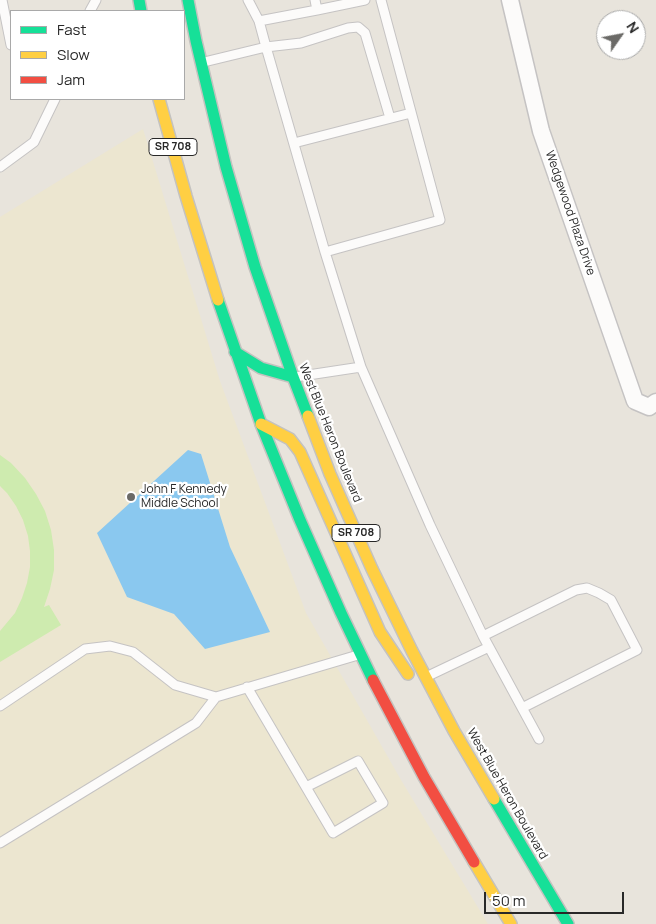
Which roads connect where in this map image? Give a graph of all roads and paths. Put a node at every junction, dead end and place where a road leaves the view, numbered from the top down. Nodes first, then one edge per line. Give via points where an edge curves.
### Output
1 (2, 0) edge
2 (188, 0) edge
3 (248, 0) edge
4 (315, 0) edge
5 (365, 0) edge
6 (381, 0) edge
7 (510, 0) edge
8 (317, 10) junction
9 (259, 21) junction
10 (10, 40) edge
11 (266, 47) junction
12 (201, 62) junction
13 (55, 100) edge
14 (160, 100) edge
15 (411, 113) junction
16 (390, 118) junction
17 (294, 143) junction
18 (0, 166) edge
19 (325, 252) junction
20 (236, 352) junction
21 (361, 367) junction
22 (292, 377) junction
23 (656, 402) edge
24 (260, 424) junction
25 (483, 636) junction
26 (489, 647) junction
27 (361, 655) junction
28 (426, 677) junction
29 (247, 687) junction
30 (216, 697) junction
31 (0, 706) edge
32 (522, 708) junction
33 (538, 738) dead end
34 (306, 787) junction
35 (0, 843) edge
36 (511, 924) edge
37 (568, 924) edge

1 - 10 lane
2 - 12 main road, West Blue Heron Boulevard / SR 708
3 - 9 lane
4 - 8 lane
5 - 8 lane
6 - 15 lane
7 - 23 street, Wedgewood Plaza Drive via 541,131 635,401 648,406
8 - 9 lane
9 - 11 lane
11 - 12 lane
11 - 16 lane via 301,43 358,27 365,33
11 - 17 lane
12 - 22 main road, West Blue Heron Boulevard / SR 708 via 226,167
13 - 18 lane via 34,142
14 - 20 main road, SR 708 via 186,196
15 - 16 lane
15 - 19 lane via 440,220
16 - 17 lane
17 - 19 lane
19 - 21 lane
20 - 22 main road via 261,368
20 - 24 main road, SR 708
21 - 22 lane
21 - 25 lane
22 - 28 main road, West Blue Heron Boulevard / SR 708 via 372,569
24 - 27 main road, SR 708
24 - 28 main road via 290,440 300,452 380,632 407,673
25 - 26 lane
25 - 32 lane via 576,590 586,588 611,600 637,650
26 - 28 lane
26 - 32 lane
27 - 29 lane
27 - 36 main road, SR 708 via 424,777
28 - 37 main road, West Blue Heron Boulevard / SR 708 via 454,731
29 - 30 lane
29 - 34 lane
30 - 31 lane via 175,685 133,652 110,646 84,649
30 - 35 lane via 196,723
32 - 33 lane
34 - 34 lane via 332,833 383,803 358,761

